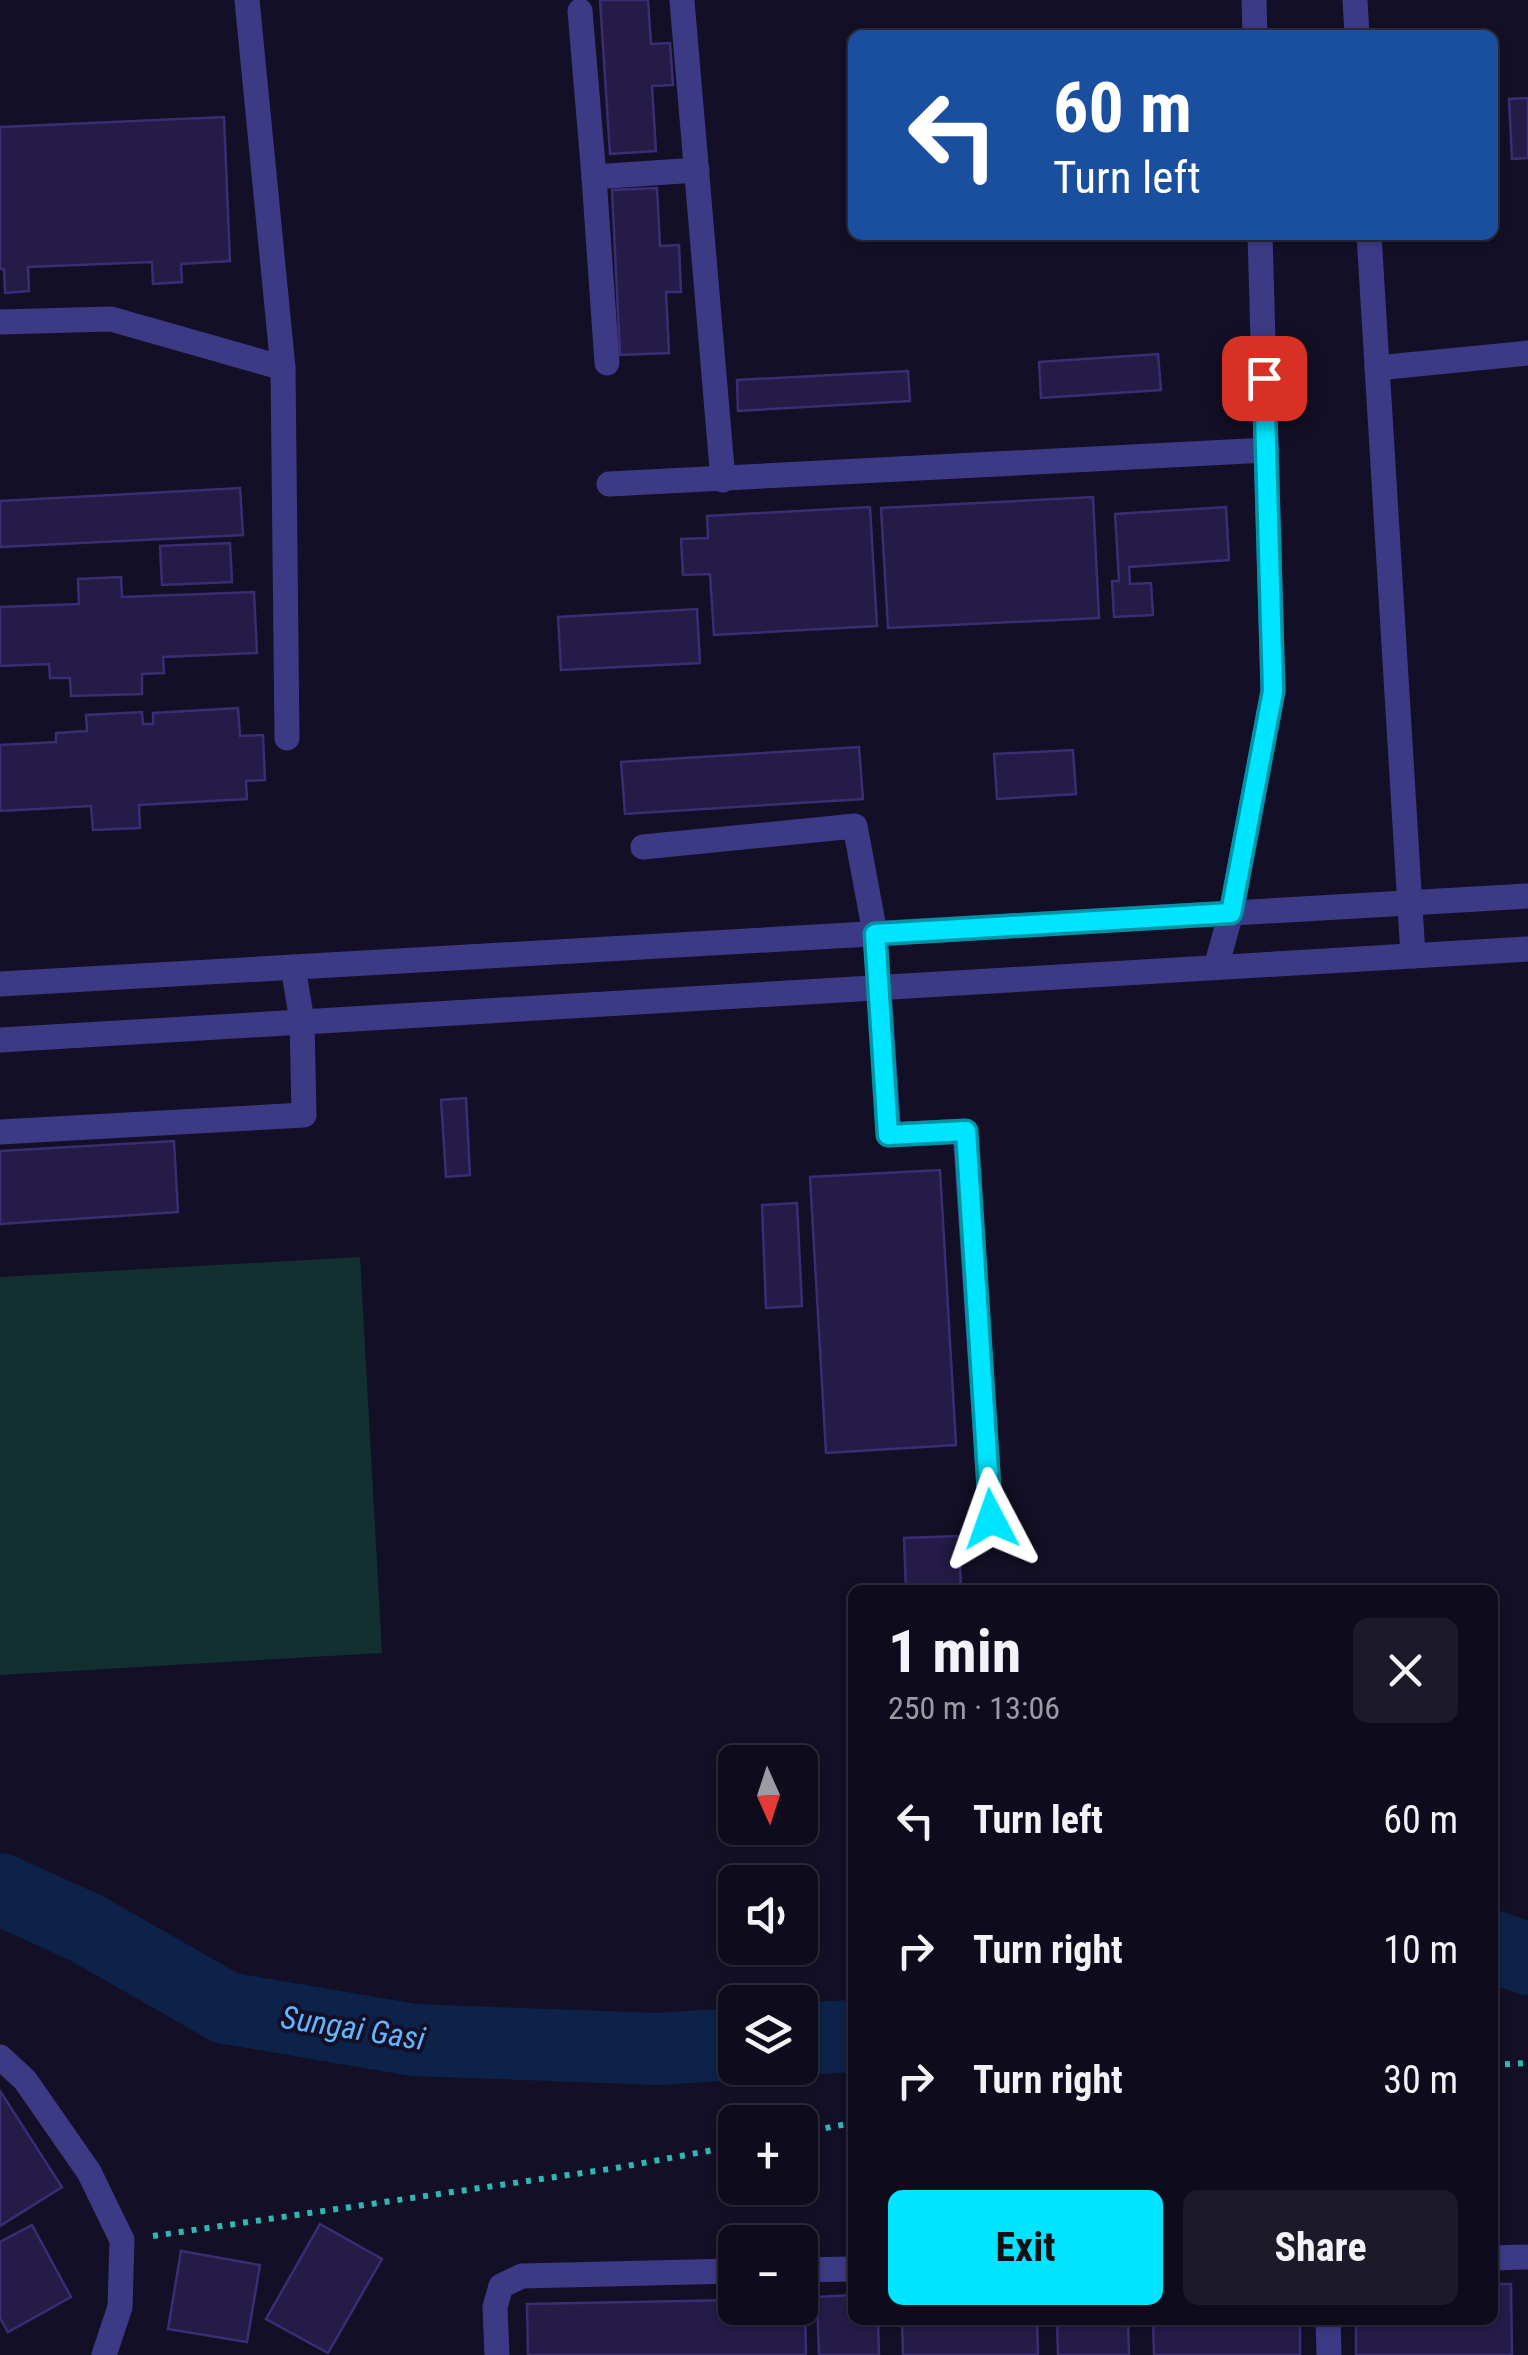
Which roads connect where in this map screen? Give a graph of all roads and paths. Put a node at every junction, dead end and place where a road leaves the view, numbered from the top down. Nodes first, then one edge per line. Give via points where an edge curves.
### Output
1 (247, 0) edge
2 (1254, 0) edge
3 (1355, 0) edge
4 (682, 1) edge
5 (580, 11) dead end
6 (1255, 30) edge
7 (1358, 30) edge
8 (696, 170) junction
9 (594, 177) junction
10 (1260, 240) edge
11 (1369, 240) edge
12 (0, 322) edge
13 (1528, 354) edge
14 (606, 363) dead end
15 (283, 368) junction
16 (1377, 368) junction
17 (1266, 450) junction
18 (723, 480) junction
19 (609, 484) dead end
20 (287, 738) dead end
21 (644, 848) dead end
22 (1528, 896) edge
23 (1409, 903) junction
24 (1231, 913) junction
25 (875, 934) junction
26 (1528, 949) edge
27 (1414, 956) junction
28 (293, 967) junction
29 (1216, 968) junction
30 (0, 984) edge
31 (880, 987) junction
32 (302, 1022) junction
33 (0, 1040) edge
34 (0, 1132) edge
35 (991, 1519) dead end
36 (0, 2057) edge
37 (1528, 2064) edge
38 (1498, 2065) edge
39 (848, 2124) edge
40 (818, 2130) edge
41 (718, 2149) edge
42 (122, 2240) junction
43 (1498, 2258) edge
44 (1528, 2258) edge
45 (818, 2270) edge
46 (848, 2270) edge
47 (718, 2271) edge
48 (1328, 2325) edge
49 (104, 2355) edge
50 (498, 2355) edge
51 (1329, 2355) edge

1 - 15 lane
2 - 6 lane
3 - 7 lane
4 - 8 lane
5 - 9 lane
8 - 9 lane
8 - 18 lane
9 - 14 lane
10 - 17 lane
11 - 16 lane
12 - 15 lane via 110,320
13 - 16 lane
15 - 20 lane
16 - 23 lane
17 - 18 lane
17 - 24 lane via 1273,691
18 - 19 lane
21 - 25 lane via 856,826
22 - 23 lane
23 - 24 lane
23 - 27 lane
24 - 25 lane
24 - 29 lane
25 - 28 lane
25 - 31 lane
26 - 27 lane
27 - 29 lane
28 - 30 lane
28 - 32 lane
29 - 31 lane
31 - 32 lane
31 - 35 lane via 888,1135 966,1131
32 - 33 lane
32 - 34 lane via 304,1115
36 - 42 lane via 25,2080 89,2172
37 - 38 path
39 - 40 path
41 - 42 path
42 - 49 lane via 120,2307
43 - 44 lane
45 - 46 lane
47 - 50 lane via 522,2276 501,2286
48 - 51 lane

